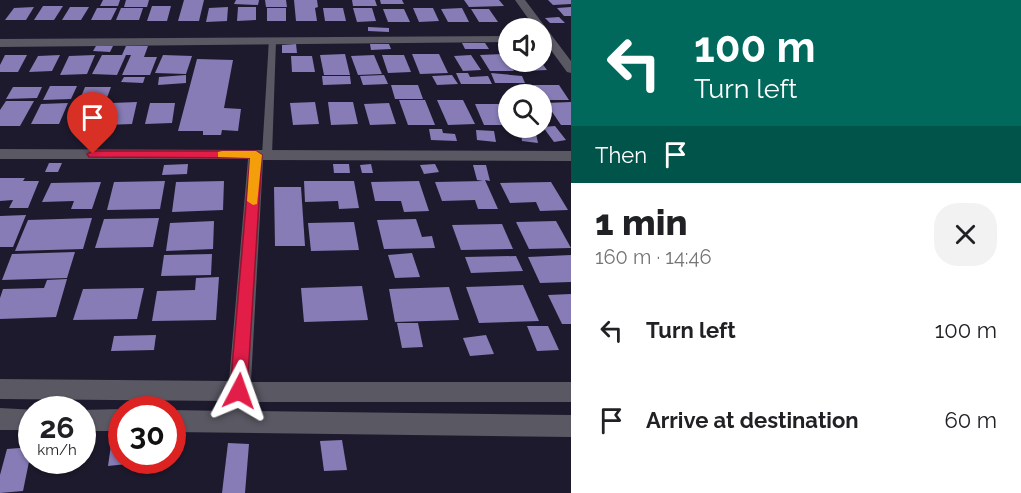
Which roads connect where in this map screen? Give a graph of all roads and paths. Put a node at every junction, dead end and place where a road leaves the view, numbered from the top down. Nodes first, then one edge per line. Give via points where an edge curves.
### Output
1 (520, 0) edge
2 (532, 18) edge
3 (498, 39) edge
4 (272, 41) junction
5 (0, 43) edge
6 (552, 46) edge
7 (571, 69) edge
8 (0, 154) edge
9 (261, 155) junction
10 (571, 156) edge
11 (0, 389) edge
12 (239, 391) junction
13 (571, 392) edge
14 (0, 419) edge
15 (18, 419) edge
16 (186, 421) edge
17 (239, 422) junction
18 (571, 426) edge

1 - 2 street
3 - 4 street
4 - 5 street
4 - 9 lane
6 - 7 street
8 - 9 street
9 - 10 street
9 - 12 street
11 - 12 street
12 - 13 street
12 - 17 street
14 - 15 street
16 - 17 street
17 - 18 street

